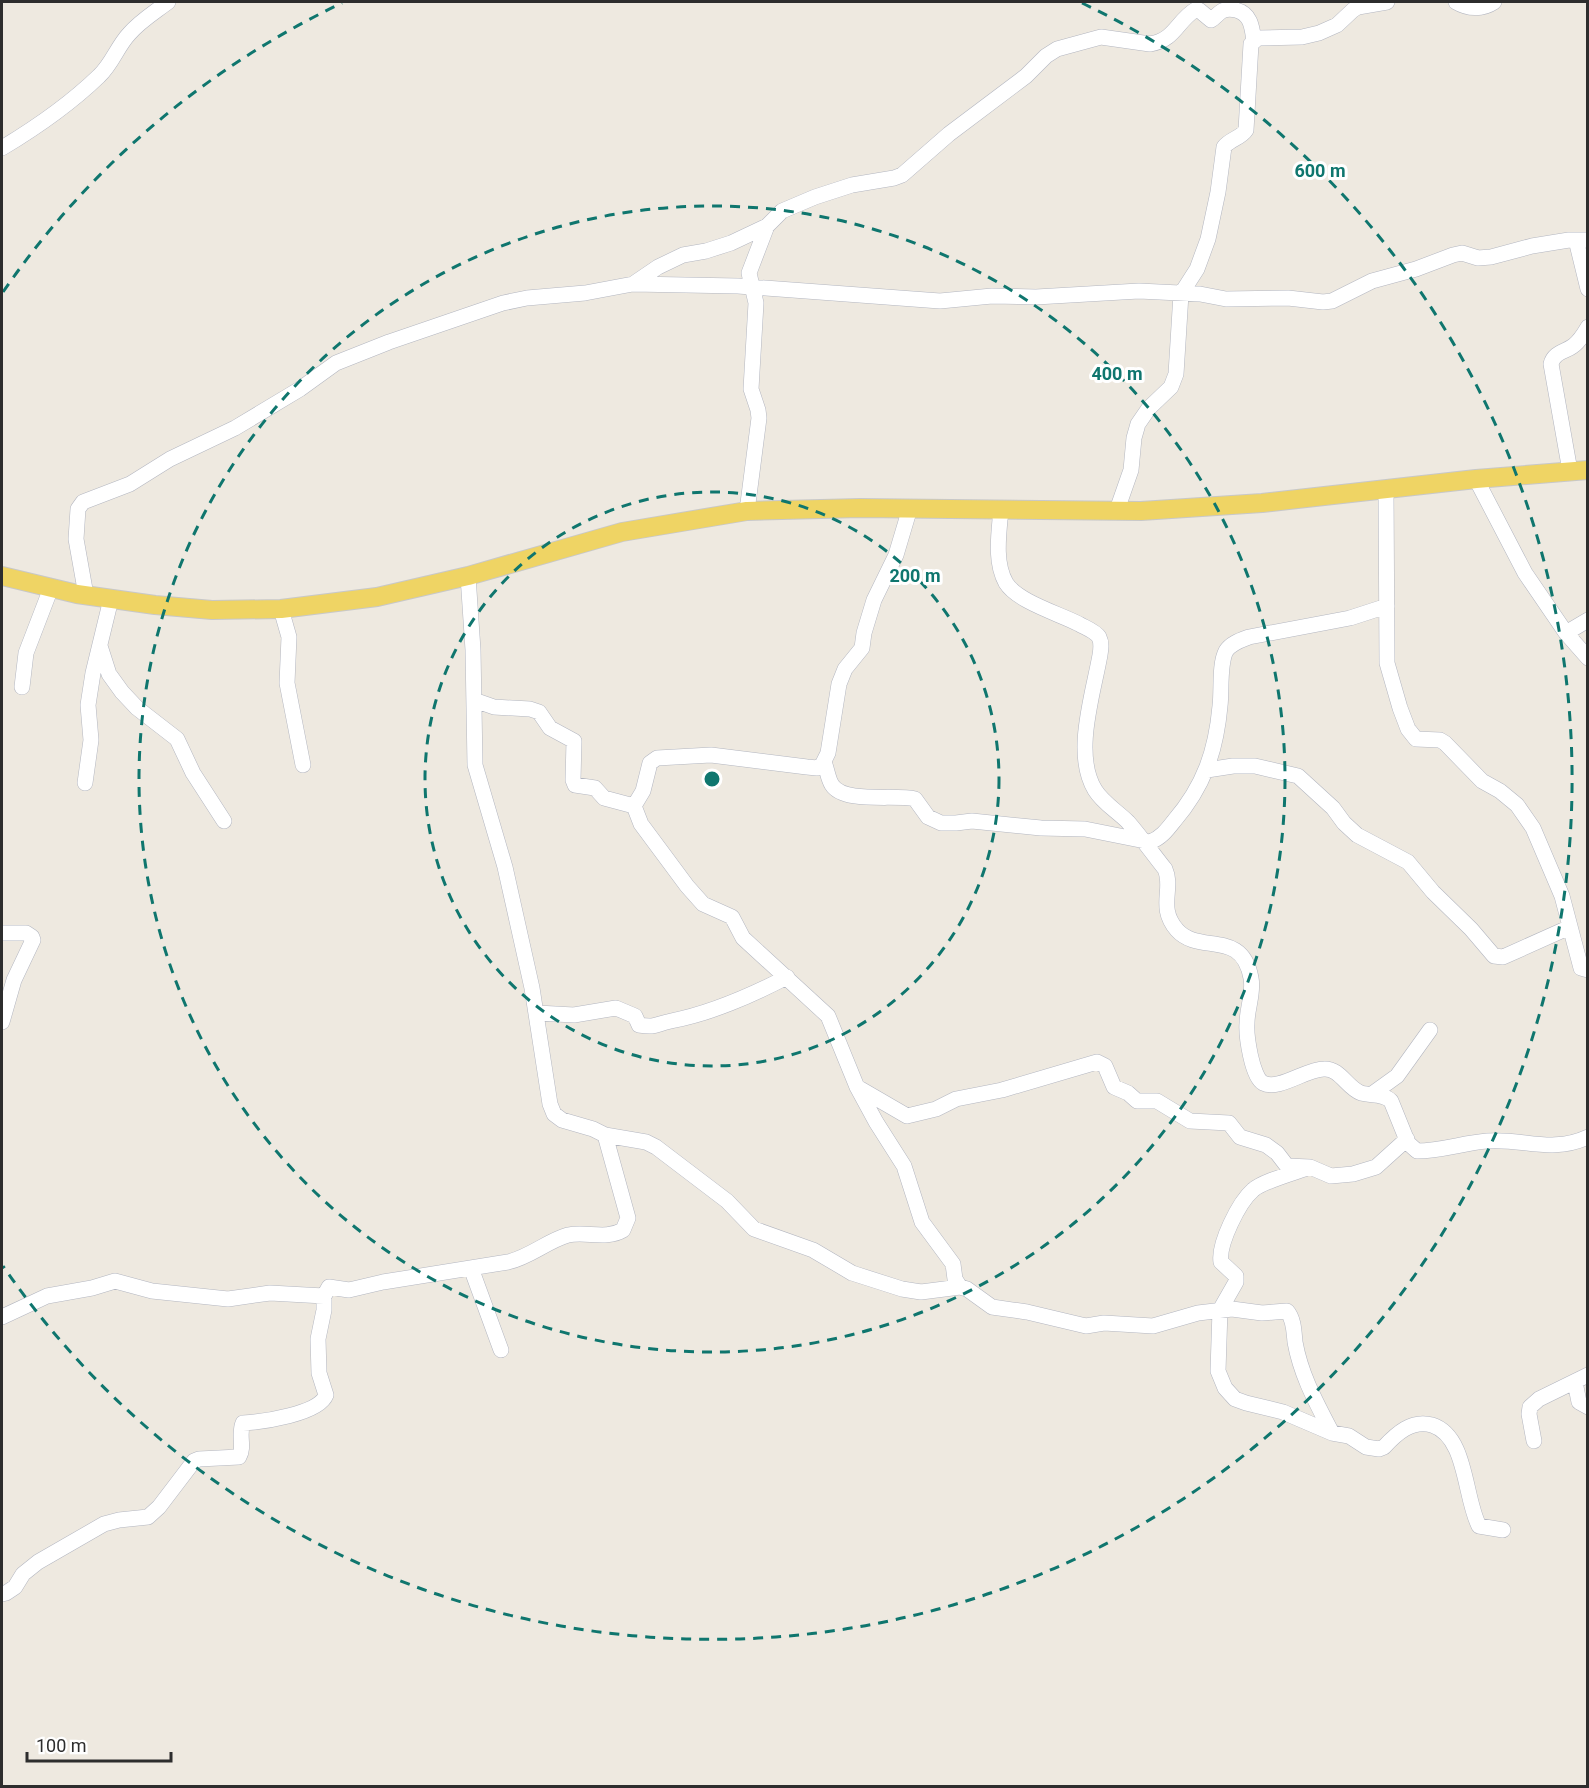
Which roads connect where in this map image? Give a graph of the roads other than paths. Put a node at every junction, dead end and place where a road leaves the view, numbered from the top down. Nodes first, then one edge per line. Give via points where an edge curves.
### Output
1 (168, 2) edge
2 (1387, 2) edge
3 (1456, 2) edge
4 (1494, 2) edge
5 (1254, 40) junction
6 (2, 148) edge
7 (767, 226) junction
8 (1582, 240) edge
9 (633, 284) junction
10 (753, 287) junction
11 (1587, 289) edge
12 (1181, 294) junction
13 (1587, 327) edge
14 (1578, 471) edge
15 (1476, 479) junction
16 (1386, 489) junction
17 (910, 508) junction
18 (1001, 509) junction
19 (1117, 510) junction
20 (747, 511) junction
21 (2, 576) edge
22 (468, 576) junction
23 (51, 588) junction
24 (86, 595) junction
25 (111, 598) junction
26 (1387, 606) junction
27 (281, 609) junction
28 (1587, 620) edge
29 (1566, 633) junction
30 (100, 646) junction
31 (1587, 658) edge
32 (22, 687) dead end
33 (474, 700) junction
34 (824, 762) junction
35 (303, 765) dead end
36 (1207, 770) junction
37 (85, 783) dead end
38 (634, 806) junction
39 (224, 821) dead end
40 (1143, 841) junction
41 (1570, 927) junction
42 (2, 933) edge
43 (1586, 973) edge
44 (787, 977) junction
45 (537, 1013) junction
46 (2, 1022) edge
47 (1430, 1030) dead end
48 (858, 1087) junction
49 (1372, 1094) junction
50 (604, 1135) junction
51 (1587, 1137) edge
52 (1407, 1140) junction
53 (1310, 1167) junction
54 (471, 1268) junction
55 (960, 1287) junction
56 (324, 1296) junction
57 (1220, 1310) junction
58 (2, 1317) edge
59 (501, 1350) dead end
60 (1581, 1379) edge
61 (1587, 1407) edge
62 (1332, 1433) junction
63 (1534, 1441) dead end
64 (1503, 1530) dead end
65 (2, 1594) edge

1 - 6 street via 128,35 109,66 55,115
2 - 5 street via 1358,7 1337,25 1318,33
3 - 4 street via 1479,8
5 - 7 street via 1251,23 1240,11 1222,11 1210,20 1195,10 1170,36 1157,43 1101,38 1057,49 902,174 815,197 782,211
5 - 12 street via 1249,48 1246,130 1224,147 1208,239
7 - 9 street via 731,243 683,255
7 - 10 street via 749,273
8 - 11 street
8 - 12 street via 1532,246 1491,257 1453,255 1372,281 1328,302
9 - 10 street
9 - 24 street via 503,303 336,363 235,428 170,459 130,484 83,502 78,509 76,539
10 - 12 street via 940,301 1139,291
10 - 20 street via 751,389 759,418
12 - 19 street via 1176,374 1171,387 1138,424 1131,470
13 - 14 street via 1572,347 1552,358 1551,364
14 - 15 main road
15 - 16 main road
15 - 29 street via 1525,573
16 - 19 main road via 1262,503
16 - 26 street
17 - 18 main road
17 - 20 main road
17 - 34 street via 896,555 874,600 862,648 845,669 839,684
18 - 19 main road
18 - 40 street via 998,549 1007,584 1017,595 1098,635 1101,643 1084,758 1096,792
20 - 22 main road via 622,532
21 - 23 main road
22 - 27 main road via 377,597
22 - 33 street
23 - 24 main road
23 - 32 street via 26,652
24 - 25 main road
25 - 27 main road via 212,610
25 - 30 street
26 - 36 street via 1350,618 1249,637 1228,648 1223,657 1220,708
26 - 41 street via 1387,663 1408,729 1416,739 1445,743 1482,781 1517,805 1533,828 1562,896
27 - 35 street via 289,637 287,683
28 - 29 street
29 - 31 street
30 - 37 street via 88,705 91,740
30 - 39 street via 109,674 122,692 177,739 193,773
33 - 38 street via 494,707 539,712 550,728 574,741 575,785 595,788 604,798
33 - 45 street via 475,765 505,867
34 - 38 street via 817,768 711,755 657,758 650,763 643,791
34 - 40 street via 837,790 848,795 915,799 928,817 941,823 972,821 1085,829
36 - 40 street via 1187,806 1158,839
36 - 41 street via 1255,766 1298,776 1334,808 1357,836 1408,862 1494,956 1503,957
38 - 44 street via 642,824 703,904 732,917 743,938
40 - 49 street via 1169,877 1166,902 1176,929 1187,939 1225,945 1237,951 1244,961 1251,977 1247,1030 1254,1070 1260,1081 1275,1085 1325,1069 1333,1070 1354,1090
41 - 43 street via 1581,968
42 - 46 street via 26,933 33,940 14,980
44 - 45 street via 717,1009 655,1027 639,1025 635,1016 616,1008 574,1015
44 - 48 street via 828,1016
45 - 50 street via 554,1114
47 - 49 street via 1396,1076
48 - 53 street via 907,1116 956,1099 1099,1062 1105,1066 1114,1087 1140,1103 1157,1101 1190,1121 1229,1123 1239,1137 1266,1145 1285,1165
48 - 55 street via 900,1159 922,1222 952,1264
49 - 52 street via 1391,1101
50 - 54 street via 628,1218 623,1230 567,1236 521,1258
50 - 55 street via 651,1144 727,1201 749,1226 813,1250 852,1273 913,1292
51 - 52 street via 1555,1146 1486,1141 1425,1151 1412,1148
52 - 53 street via 1376,1167 1353,1174 1331,1176
53 - 57 street via 1255,1188 1238,1211 1220,1252 1221,1262 1233,1271 1236,1282
54 - 56 street via 349,1290 329,1287
54 - 59 street
55 - 57 street via 992,1307 1086,1326 1153,1326
56 - 58 street via 270,1293 228,1299 152,1291 116,1281 47,1296
56 - 65 street via 318,1339 318,1368 326,1395 321,1403 293,1414 243,1423 239,1457 195,1461 148,1517 104,1524 38,1562 15,1587
57 - 62 street via 1218,1371 1235,1399 1283,1412
57 - 62 street via 1290,1314 1304,1378
60 - 61 street via 1579,1402
60 - 63 street via 1530,1407
62 - 64 street via 1379,1449 1403,1429 1424,1424 1441,1429 1460,1458 1479,1526

